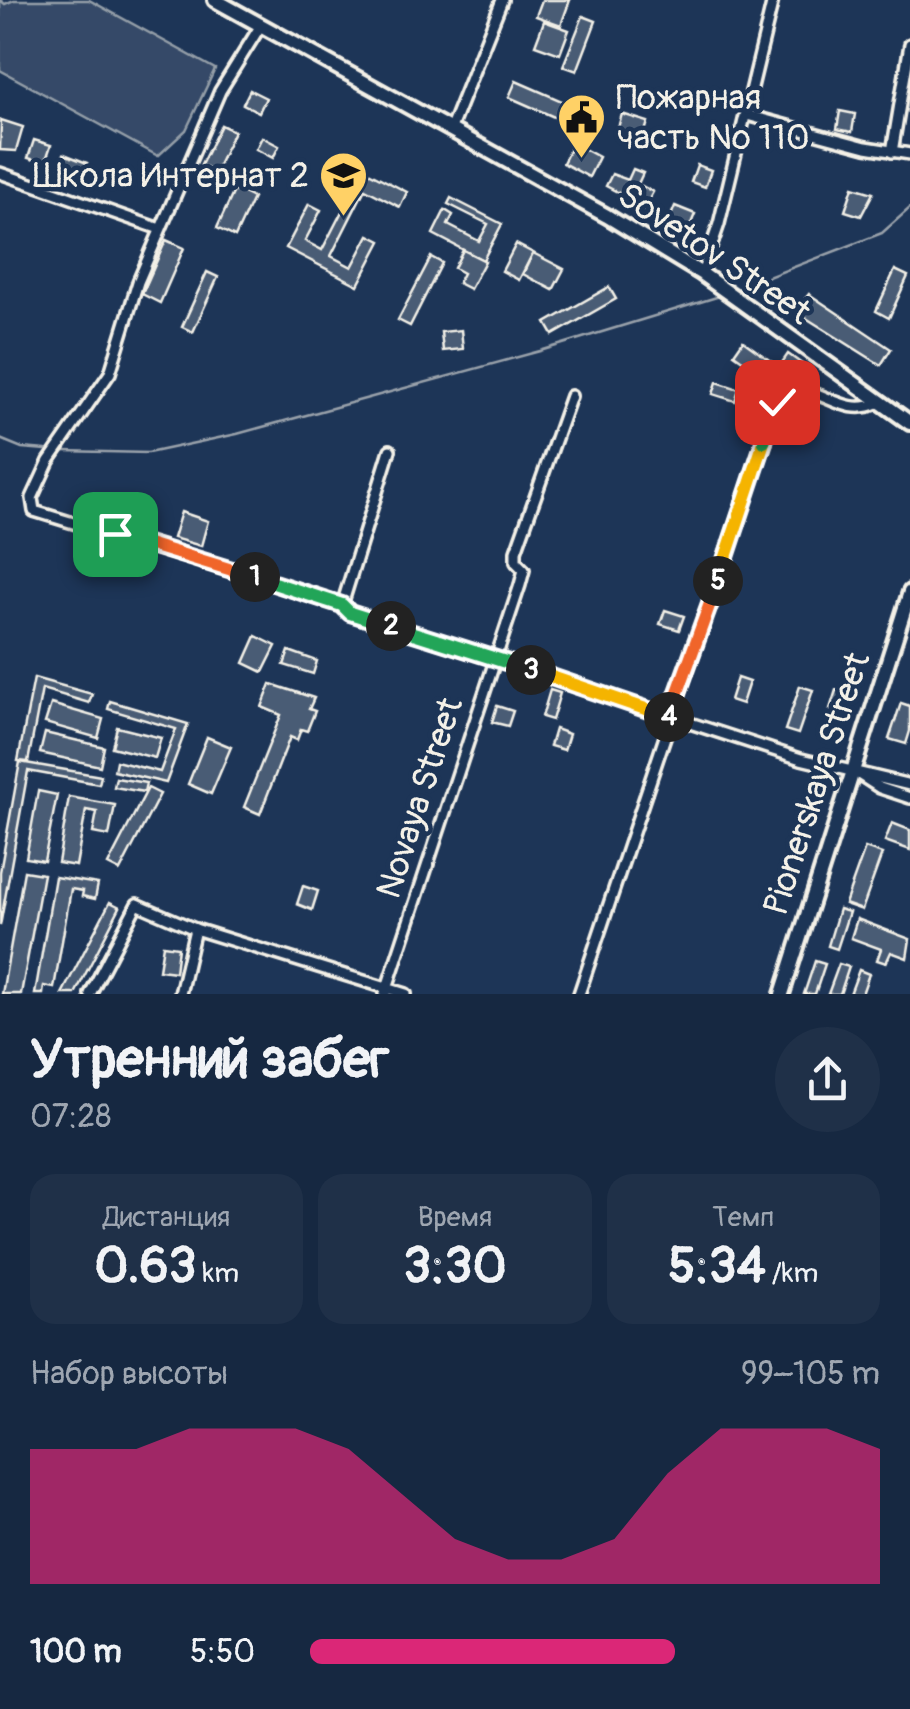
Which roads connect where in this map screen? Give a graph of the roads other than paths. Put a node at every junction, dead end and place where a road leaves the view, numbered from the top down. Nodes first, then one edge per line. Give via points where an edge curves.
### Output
1 (216, 0) edge
2 (502, 0) edge
3 (773, 0) edge
4 (261, 26) junction
5 (910, 44) edge
6 (747, 115) junction
7 (452, 128) junction
8 (892, 152) junction
9 (910, 154) edge
10 (0, 172) edge
11 (160, 229) junction
12 (702, 274) junction
13 (571, 396) dead end
14 (878, 402) junction
15 (910, 422) edge
16 (390, 450) dead end
17 (910, 592) edge
18 (342, 605) junction
19 (494, 658) junction
20 (671, 718) junction
21 (854, 771) junction
22 (910, 786) edge
23 (910, 798) edge
24 (195, 928) junction
25 (386, 991) edge
26 (90, 994) edge
27 (180, 994) edge
28 (406, 994) edge
29 (579, 994) edge
30 (782, 994) edge

1 - 4 main road, Sovetov Street
2 - 7 street
3 - 6 street
4 - 7 main road, Sovetov Street
4 - 11 street via 220,91
5 - 8 street
6 - 8 street
6 - 12 street
7 - 12 main road, Sovetov Street
8 - 9 street
10 - 11 street
11 - 18 street via 110,373 49,461 32,498 34,511
12 - 14 main road, Sovetov Street
13 - 19 street, Novaya Street via 516,551 524,570
14 - 15 main road, Sovetov Street
14 - 20 street via 856,409 799,388 781,394
16 - 18 street
17 - 21 main road, Pionerskaya Street
18 - 19 street
19 - 20 street
19 - 25 street, Novaya Street
20 - 21 street
20 - 29 street
21 - 22 street
21 - 23 street
21 - 30 main road, Pionerskaya Street
24 - 25 street
24 - 26 street via 137,904
24 - 27 street
25 - 28 street

